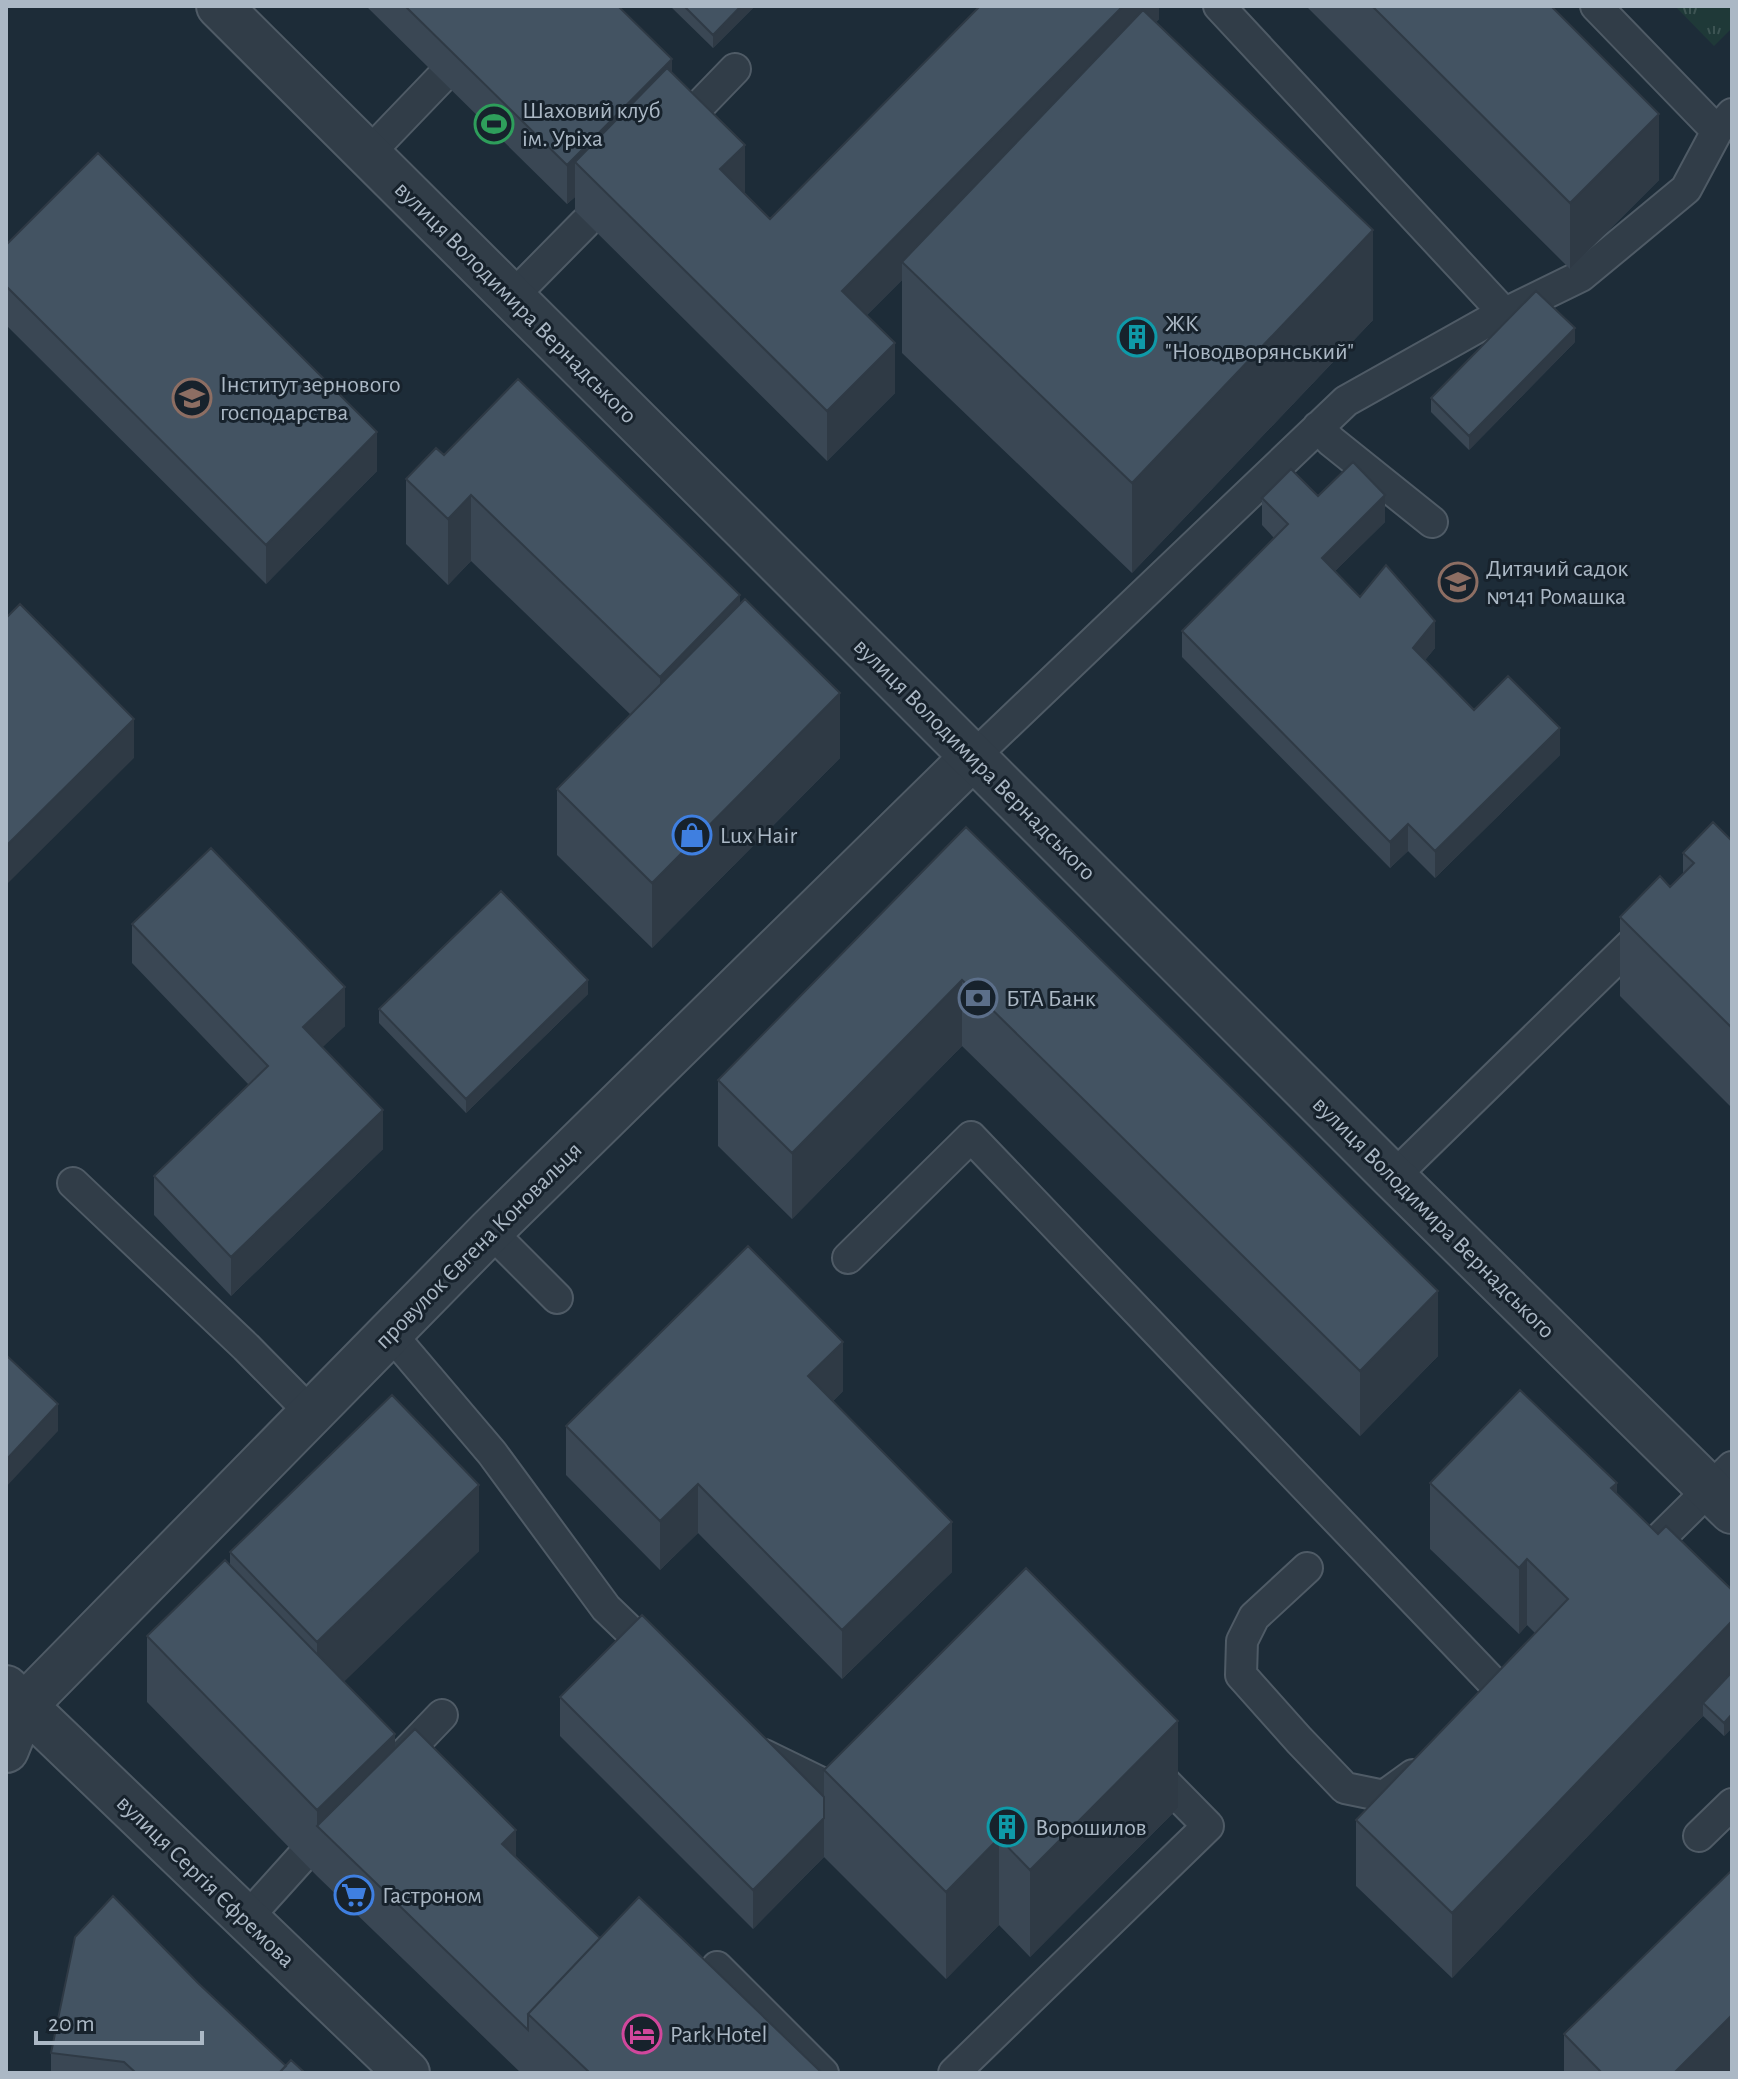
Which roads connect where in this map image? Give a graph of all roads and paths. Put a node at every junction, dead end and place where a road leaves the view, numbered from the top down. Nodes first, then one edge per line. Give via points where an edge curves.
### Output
1 (219, 6) edge
2 (1219, 6) edge
3 (1596, 6) edge
4 (735, 69) dead end
5 (440, 79) edge
6 (1724, 122) edge
7 (678, 128) edge
8 (367, 155) junction
9 (585, 223) edge
10 (511, 298) junction
11 (1505, 314) junction
12 (1318, 427) junction
13 (1432, 522) dead end
14 (973, 757) junction
15 (1668, 908) edge
16 (1393, 1177) junction
17 (73, 1183) dead end
18 (490, 1231) junction
19 (848, 1258) dead end
20 (557, 1298) dead end
21 (390, 1333) junction
22 (312, 1414) junction
23 (1725, 1489) edge
24 (1307, 1568) dead end
25 (1628, 1570) edge
26 (673, 1673) edge
27 (1502, 1694) edge
28 (15, 1697) edge
29 (442, 1715) dead end
30 (741, 1738) edge
31 (1133, 1749) edge
32 (6, 1750) edge
33 (1440, 1755) edge
34 (878, 1761) edge
35 (377, 1781) edge
36 (1732, 1804) edge
37 (1699, 1836) dead end
38 (301, 1858) edge
39 (246, 1919) junction
40 (717, 1967) edge
41 (407, 2073) edge
42 (823, 2073) edge
43 (954, 2073) edge

1 - 8 street, вулиця Володимира Вернадського
2 - 11 lane
3 - 6 lane
4 - 7 lane
5 - 8 lane
6 - 11 lane via 1686,189 1581,276
8 - 10 street, вулиця Володимира Вернадського
9 - 10 lane
10 - 14 street, вулиця Володимира Вернадського
11 - 12 lane via 1346,401
12 - 13 lane
12 - 14 lane
14 - 16 street, вулиця Володимира Вернадського
14 - 18 street, провулок Євгена Коновальця
15 - 16 lane
16 - 23 street, вулиця Володимира Вернадського
17 - 22 lane
18 - 20 lane
18 - 21 street, провулок Євгена Коновальця
19 - 27 lane via 971,1137
21 - 22 street, провулок Євгена Коновальця
21 - 26 lane via 492,1453 606,1608
22 - 28 street, провулок Євгена Коновальця
23 - 25 lane
24 - 33 lane via 1254,1617 1242,1641 1241,1675 1345,1788 1384,1796
28 - 32 street, провулок Євгена Коновальця
28 - 39 street, вулиця Сергія Єфремова
29 - 35 lane
30 - 34 lane via 752,1749 844,1794
31 - 43 lane via 1208,1826
36 - 37 lane
38 - 39 lane
39 - 41 street, вулиця Сергія Єфремова
40 - 42 lane

